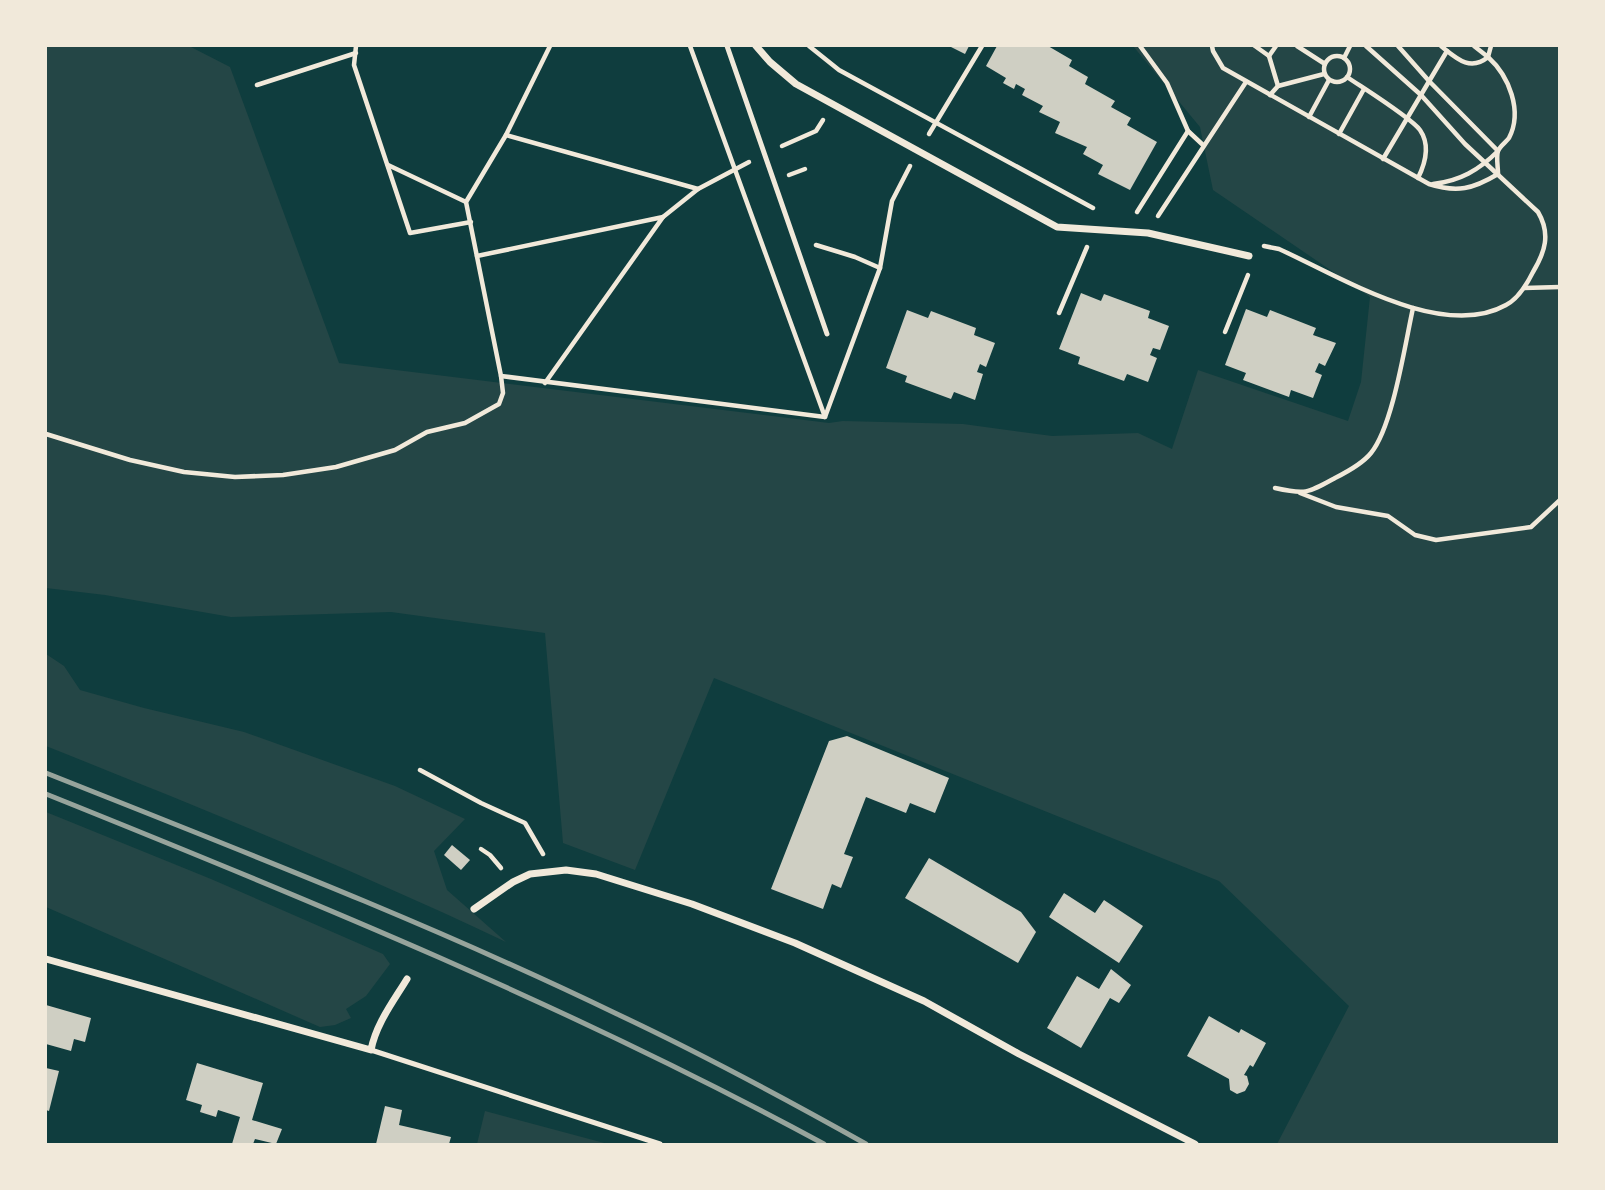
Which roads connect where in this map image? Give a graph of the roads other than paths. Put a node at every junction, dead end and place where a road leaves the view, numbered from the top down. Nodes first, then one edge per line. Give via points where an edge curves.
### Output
1 (727, 46) edge
2 (756, 46) edge
3 (1248, 256) road end
4 (828, 334) dead end
5 (474, 909) dead end
6 (46, 959) edge
7 (407, 979) dead end
8 (371, 1050) junction
9 (660, 1144) edge
10 (1195, 1144) edge

1 - 4 lane
2 - 3 street via 796,84 1057,228 1148,233
5 - 10 street via 513,882 551,870 596,874 692,904 924,1001
6 - 8 street
7 - 8 street via 380,1023
8 - 9 lane

